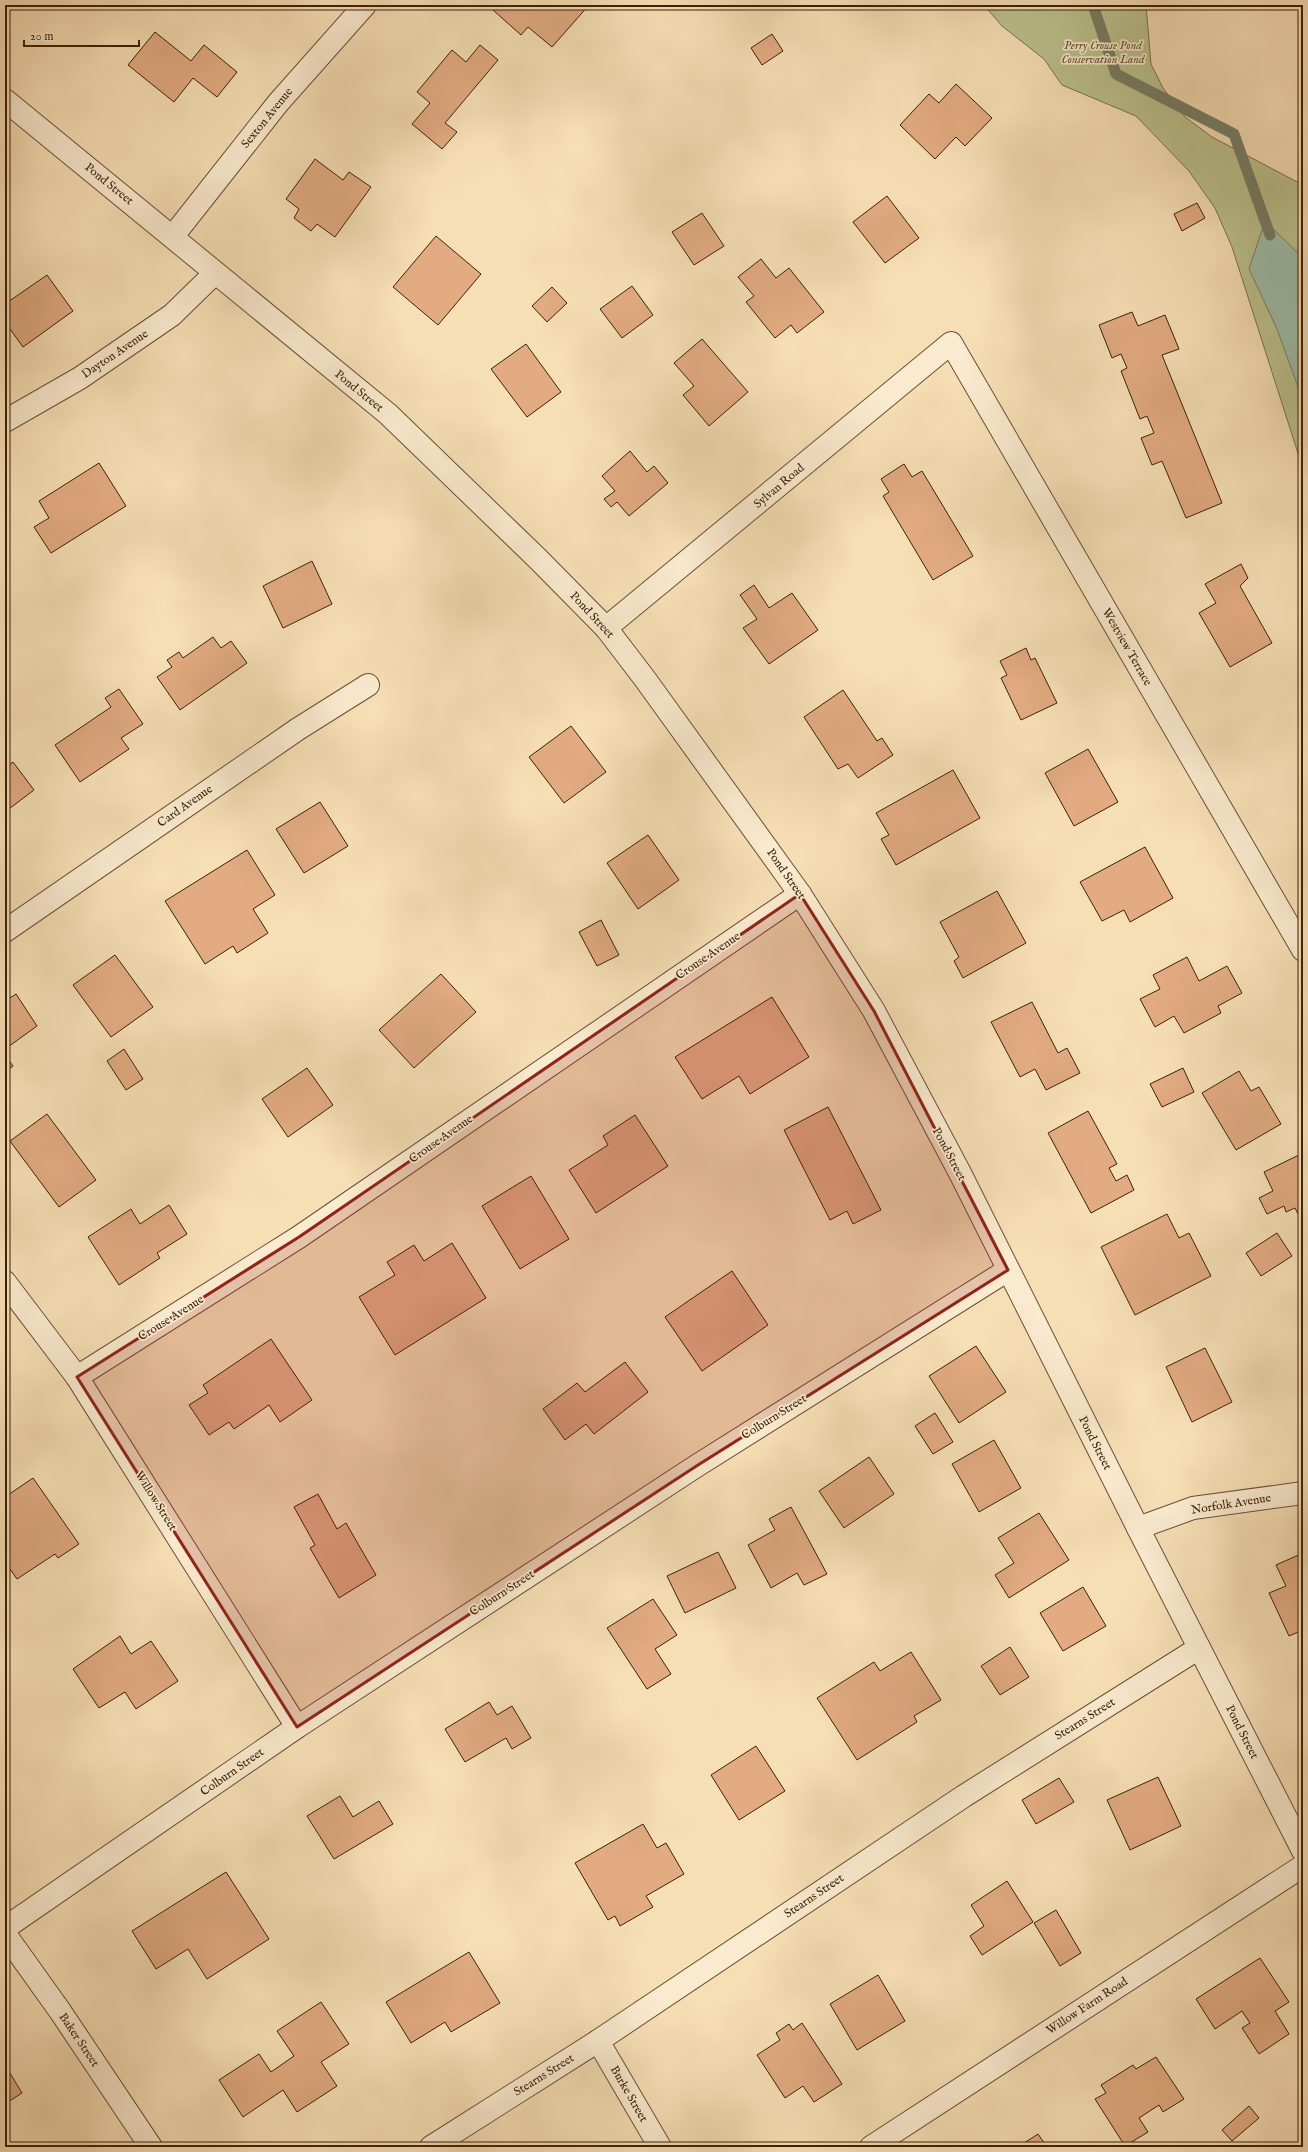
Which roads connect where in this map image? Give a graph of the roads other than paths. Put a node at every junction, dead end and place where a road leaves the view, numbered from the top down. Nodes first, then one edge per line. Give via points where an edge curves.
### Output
1 (365, 5) edge
2 (5, 100) edge
3 (173, 236) junction
4 (215, 273) junction
5 (951, 343) joint
6 (5, 421) edge
7 (606, 628) junction
8 (368, 685) dead end
9 (800, 894) junction
10 (5, 931) edge
11 (1303, 950) edge
12 (1008, 1270) junction
13 (5, 1282) edge
14 (77, 1376) junction
15 (1303, 1493) edge
16 (1138, 1528) junction
17 (1199, 1648) junction
18 (297, 1727) junction
19 (1303, 1851) edge
20 (1303, 1866) edge
21 (5, 1928) edge
22 (5, 1934) edge
23 (598, 2041) junction
24 (151, 2147) edge
25 (431, 2147) edge
26 (660, 2147) edge
27 (871, 2147) edge

1 - 3 street, Sexton Avenue via 278,103
2 - 3 street, Pond Street
3 - 4 street, Pond Street
4 - 6 street, Dayton Avenue via 172,315 80,378
4 - 7 street, Pond Street via 388,414
5 - 7 street, Sylvan Road
5 - 11 street, Westview Terrace
7 - 9 street, Pond Street
8 - 10 street, Card Avenue via 298,729
9 - 12 street, Pond Street via 874,1011
9 - 14 street, Crouse Avenue via 299,1237
12 - 16 street, Pond Street
12 - 18 street, Colburn Street via 698,1465
13 - 14 street, Willow Street
14 - 18 street, Willow Street
15 - 16 street, Norfolk Avenue via 1193,1508
16 - 17 street, Pond Street
17 - 19 street, Pond Street
17 - 23 street, Stearns Street via 964,1796
18 - 21 street, Colburn Street
20 - 27 street, Willow Farm Road
22 - 24 street, Baker Street
23 - 25 street, Stearns Street
23 - 26 street, Burke Street

